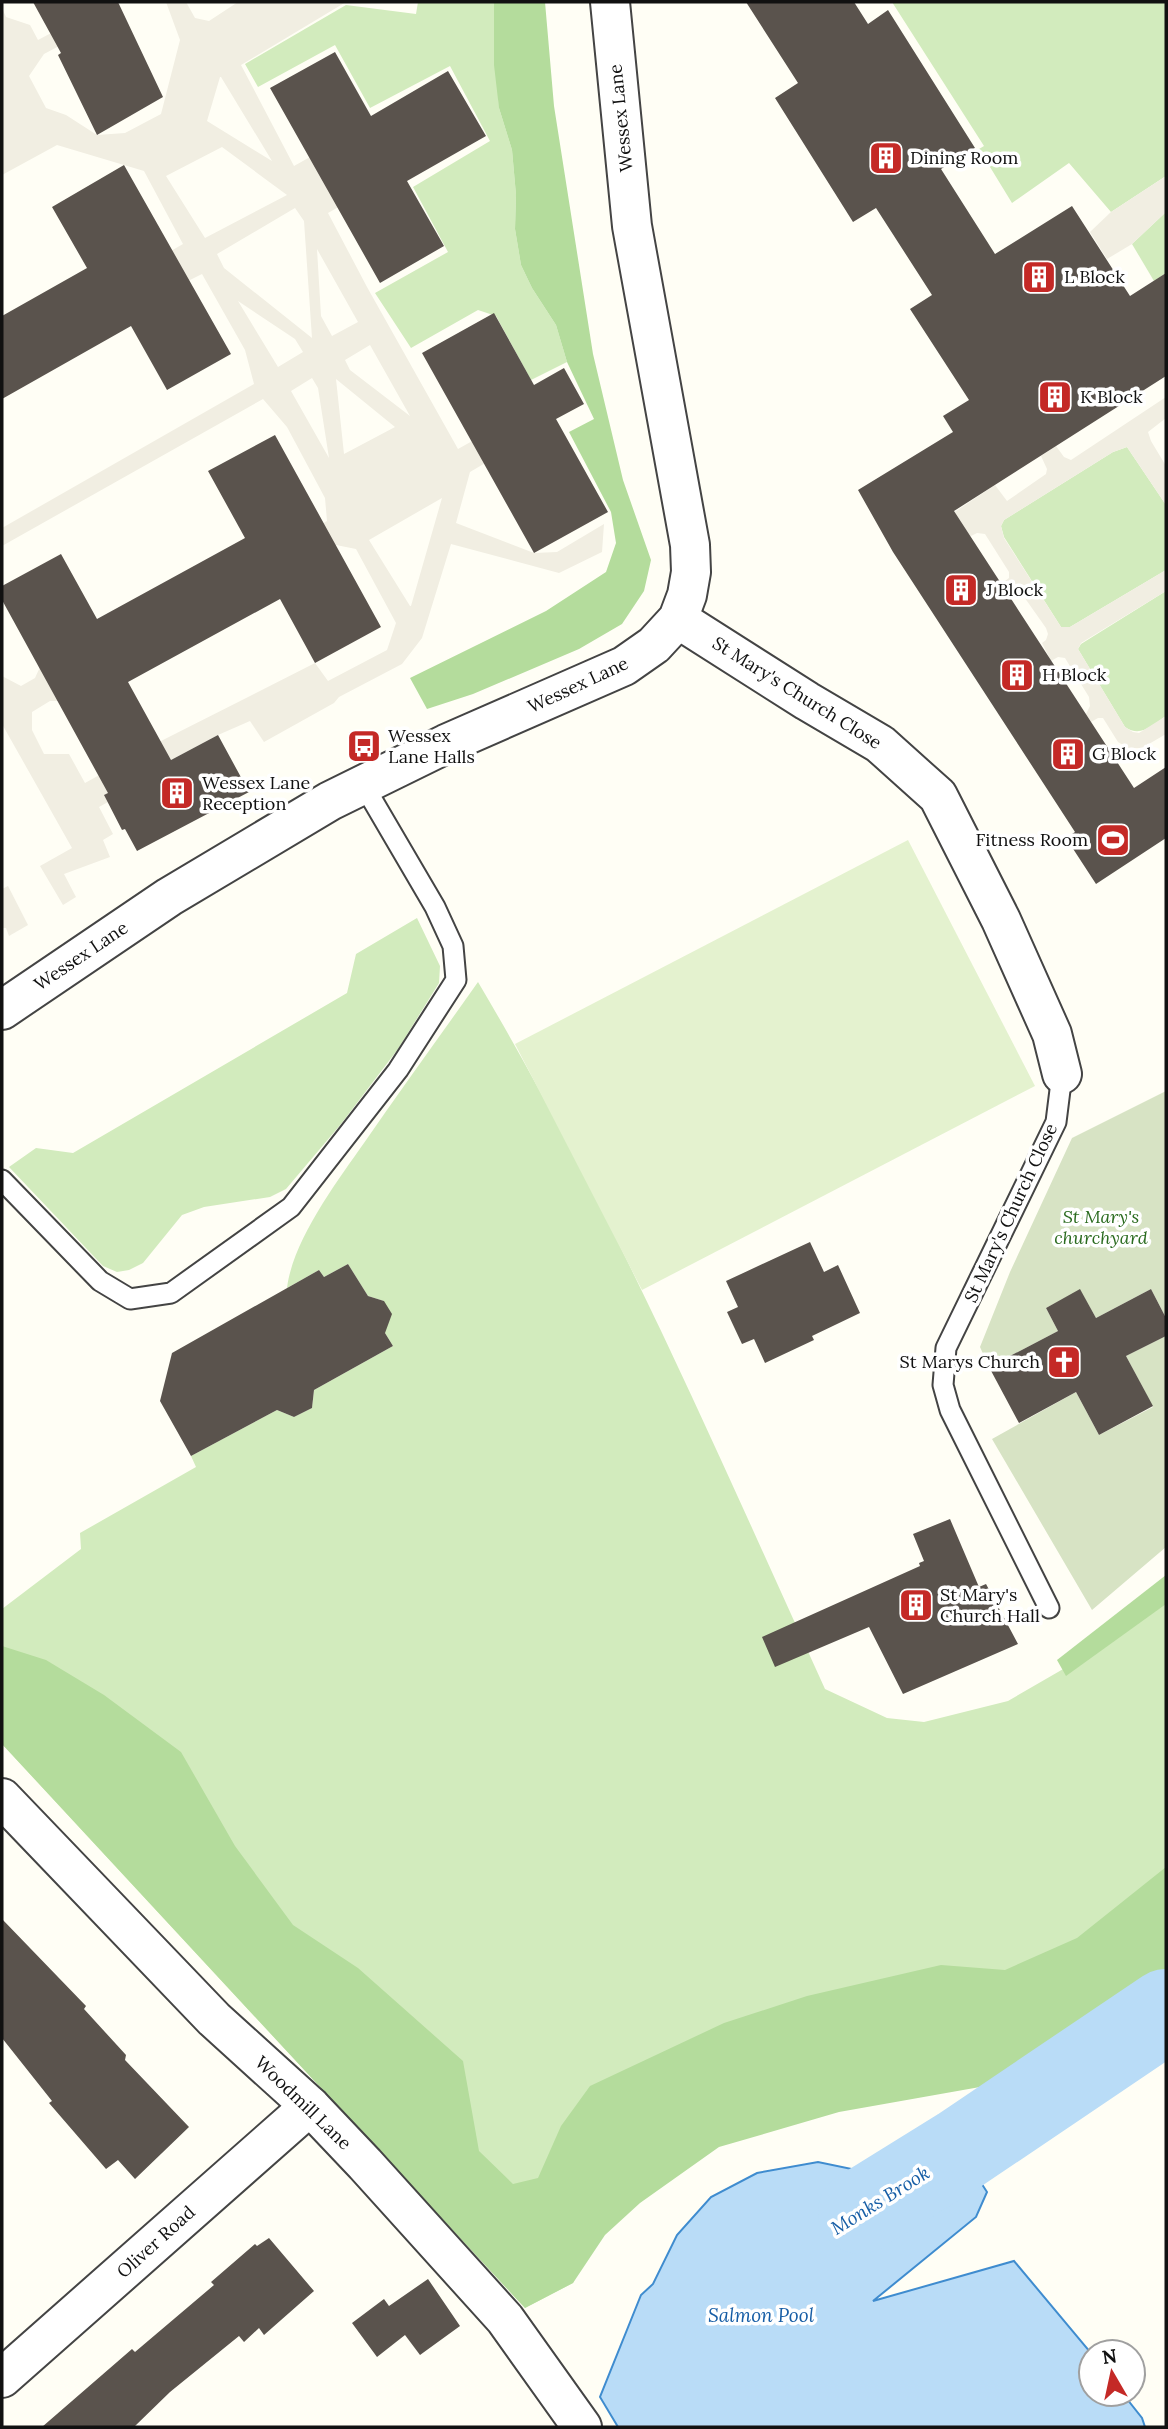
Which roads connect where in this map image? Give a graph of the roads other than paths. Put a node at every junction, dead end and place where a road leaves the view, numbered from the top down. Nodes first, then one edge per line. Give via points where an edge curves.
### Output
1 (610, 2) edge
2 (678, 619) junction
3 (363, 784) junction
4 (2, 1010) edge
5 (1062, 1074) joint
6 (2, 1180) edge
7 (1049, 1608) dead end
8 (2, 1798) edge
9 (310, 2106) junction
10 (2, 2378) edge
11 (577, 2420) edge

1 - 2 street, Wessex Lane via 632,226 690,545 691,572
2 - 3 street, Wessex Lane via 654,645 624,666
2 - 5 street, St Mary's Church Close via 880,744 938,796 1052,1034
3 - 4 street, Wessex Lane via 169,897
3 - 6 lane via 435,907 453,946 456,980 398,1070 291,1208 171,1293 130,1299 100,1281
5 - 7 lane, St Mary's Church Close via 1056,1122 946,1348 943,1385 950,1410
8 - 9 street, Woodmill Lane via 214,2019
9 - 10 street, Oliver Road
9 - 11 street, Woodmill Lane via 505,2319

